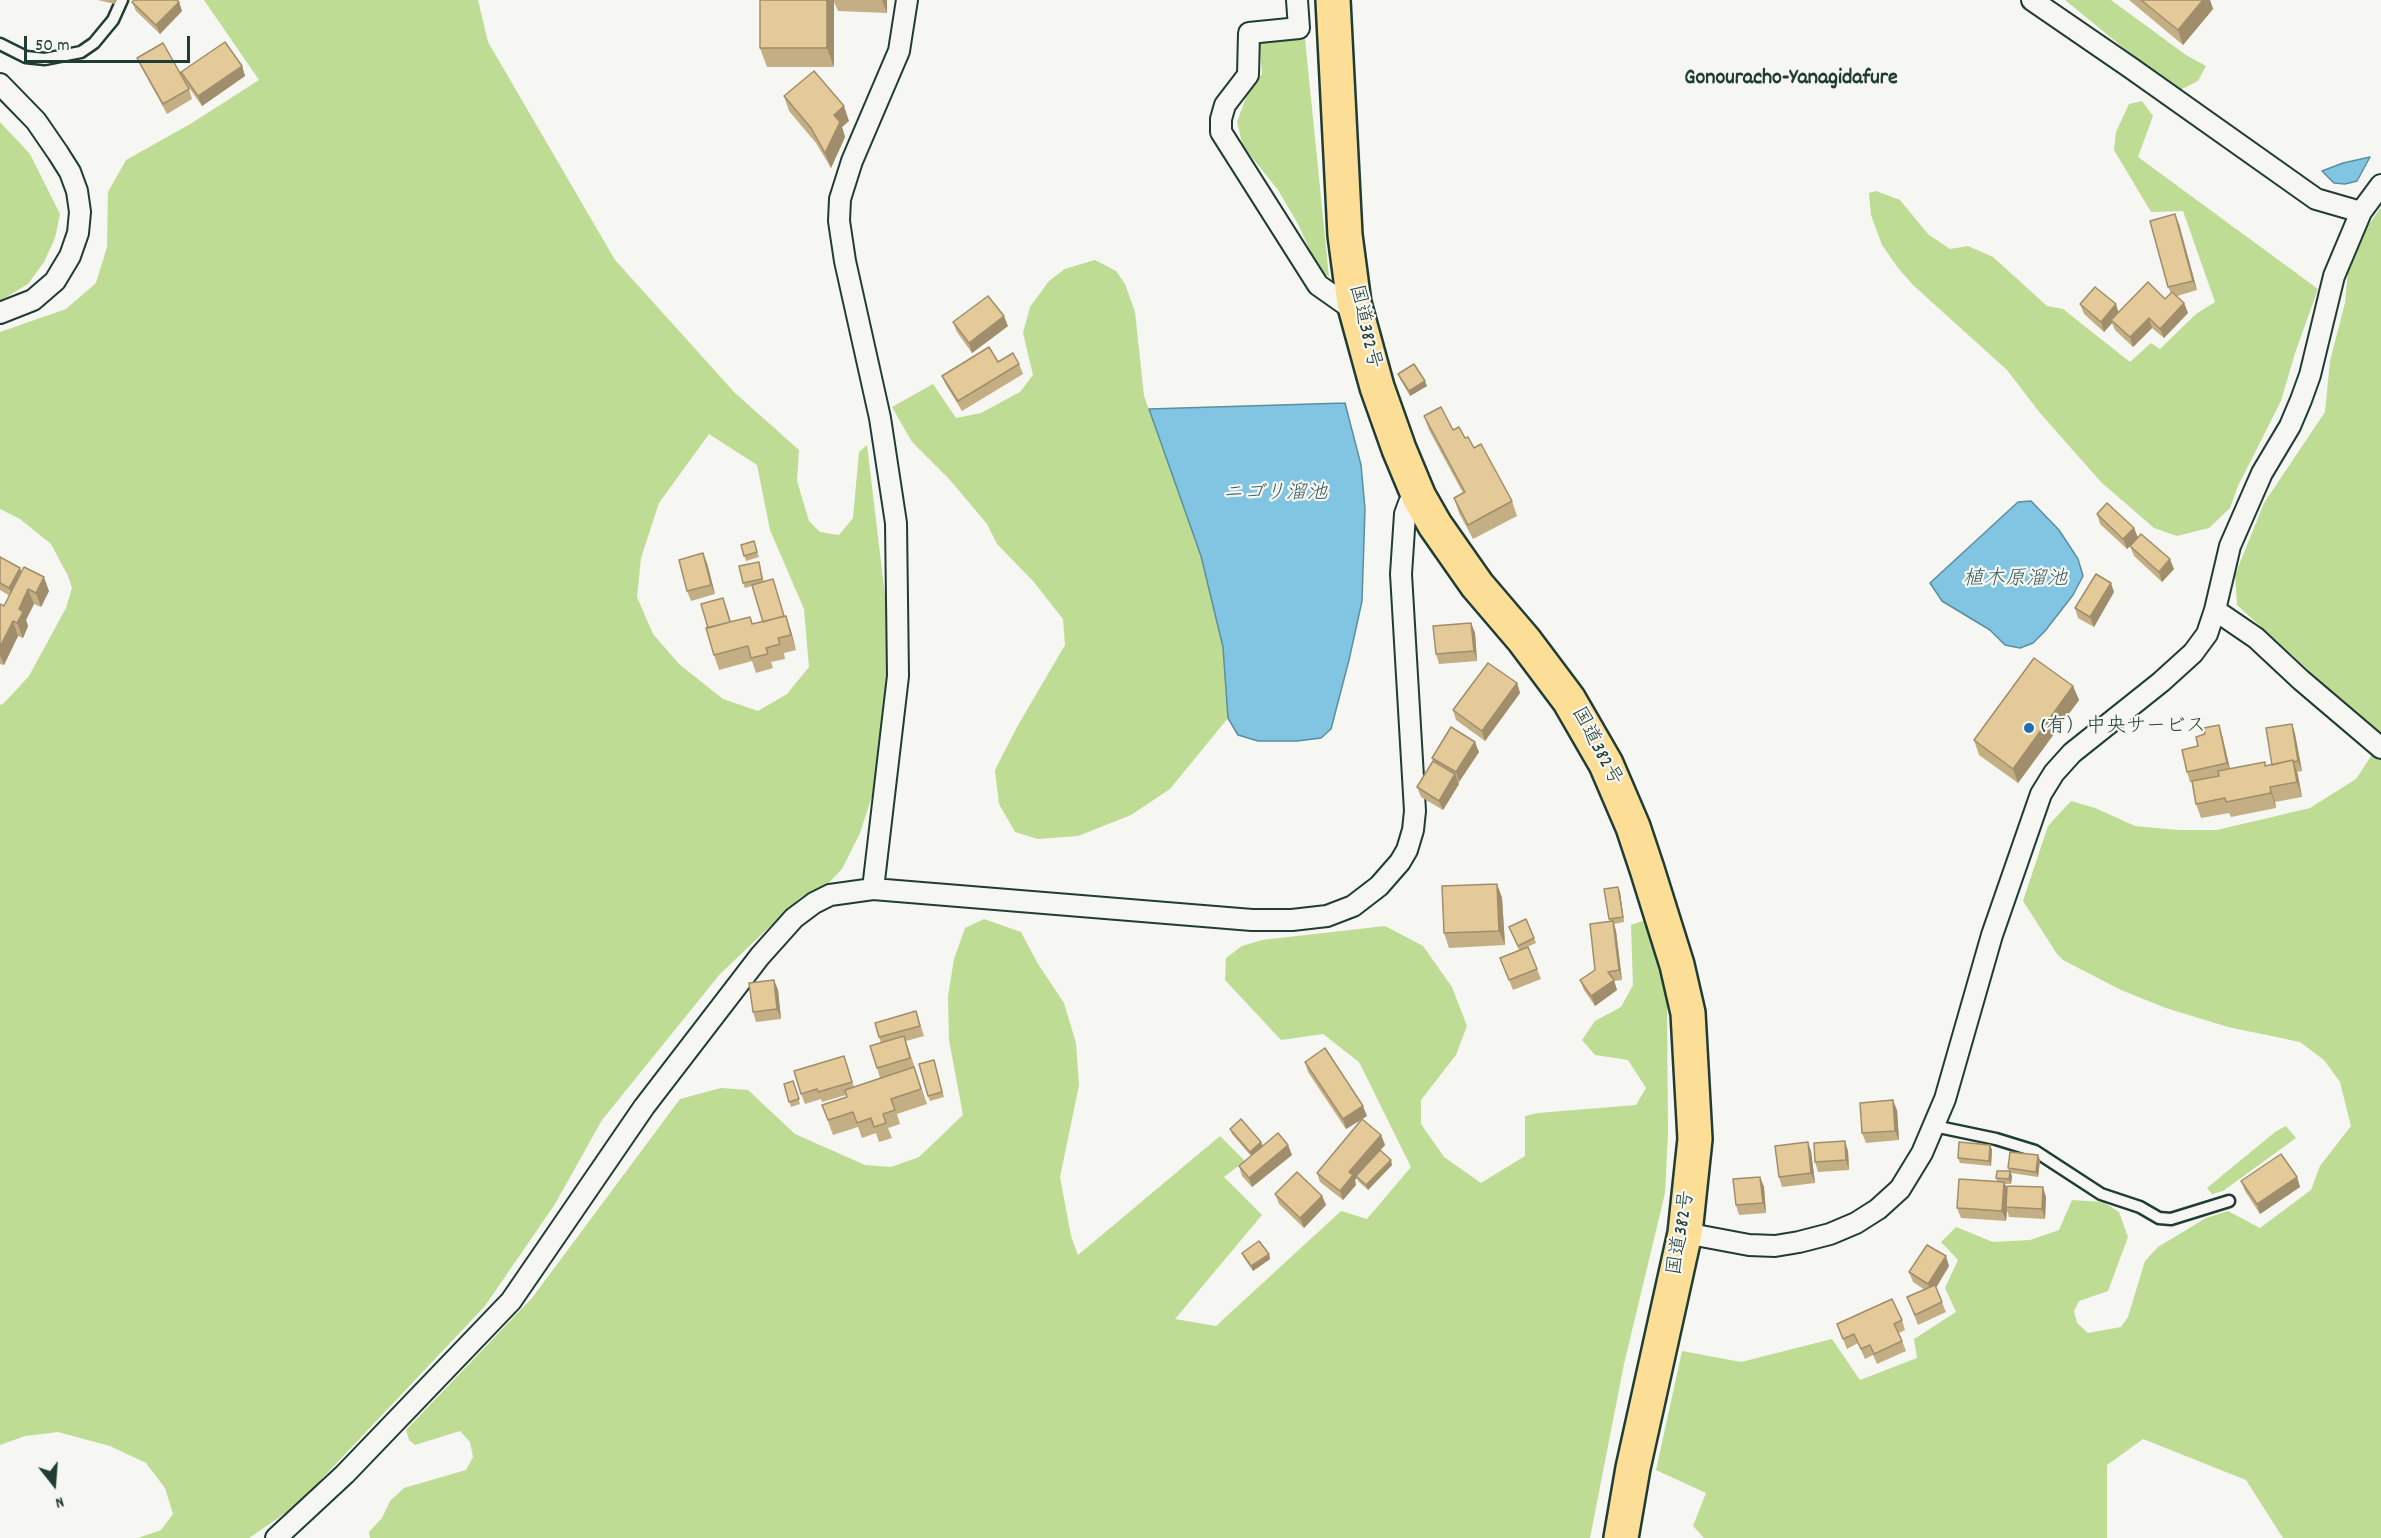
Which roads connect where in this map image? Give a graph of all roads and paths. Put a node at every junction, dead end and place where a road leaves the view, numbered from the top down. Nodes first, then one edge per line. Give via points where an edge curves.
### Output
1 (122, 0) edge
2 (907, 0) edge
3 (1297, 0) edge
4 (1333, 0) edge
5 (2032, 0) edge
6 (0, 44) edge
7 (0, 84) edge
8 (2381, 185) edge
9 (2361, 212) junction
10 (1354, 303) junction
11 (0, 313) edge
12 (1419, 497) junction
13 (2215, 610) junction
14 (2381, 748) edge
15 (873, 889) junction
16 (1934, 1126) junction
17 (2229, 1201) dead end
18 (1685, 1233) junction
19 (276, 1538) edge
20 (1621, 1538) edge

1 - 6 lane via 113,20 81,52 45,59 26,57
2 - 15 street via 899,51 852,160 840,199 839,221 844,261 880,418 896,523 898,676
3 - 10 street via 1299,28 1249,33 1248,75 1225,105 1221,132 1318,285 1345,304
4 - 10 highway, 国道382号 via 1345,235
5 - 9 street via 2316,199
7 - 11 street via 36,121 70,172 80,212 70,256 55,281 33,300
8 - 9 street
9 - 13 street via 2334,276 2301,400 2262,473 2230,546
10 - 12 highway, 国道382号 via 1377,387
12 - 15 street via 1409,503 1404,514 1401,574 1413,830 1400,862 1379,886 1353,906 1327,916 1252,920
12 - 18 highway, 国道382号 via 1476,585 1569,700 1606,764 1633,827 1677,965 1688,1013 1695,1139
13 - 14 street via 2256,638
13 - 16 street via 2207,634 2193,653 2072,753 2041,794 1992,935
15 - 19 street via 830,895 794,918 760,956 644,1107 511,1301 345,1474
16 - 17 lane via 2036,1151 2101,1194 2159,1218 2171,1219
16 - 18 street via 1900,1189 1856,1223 1830,1234 1774,1246
18 - 20 highway, 国道382号

